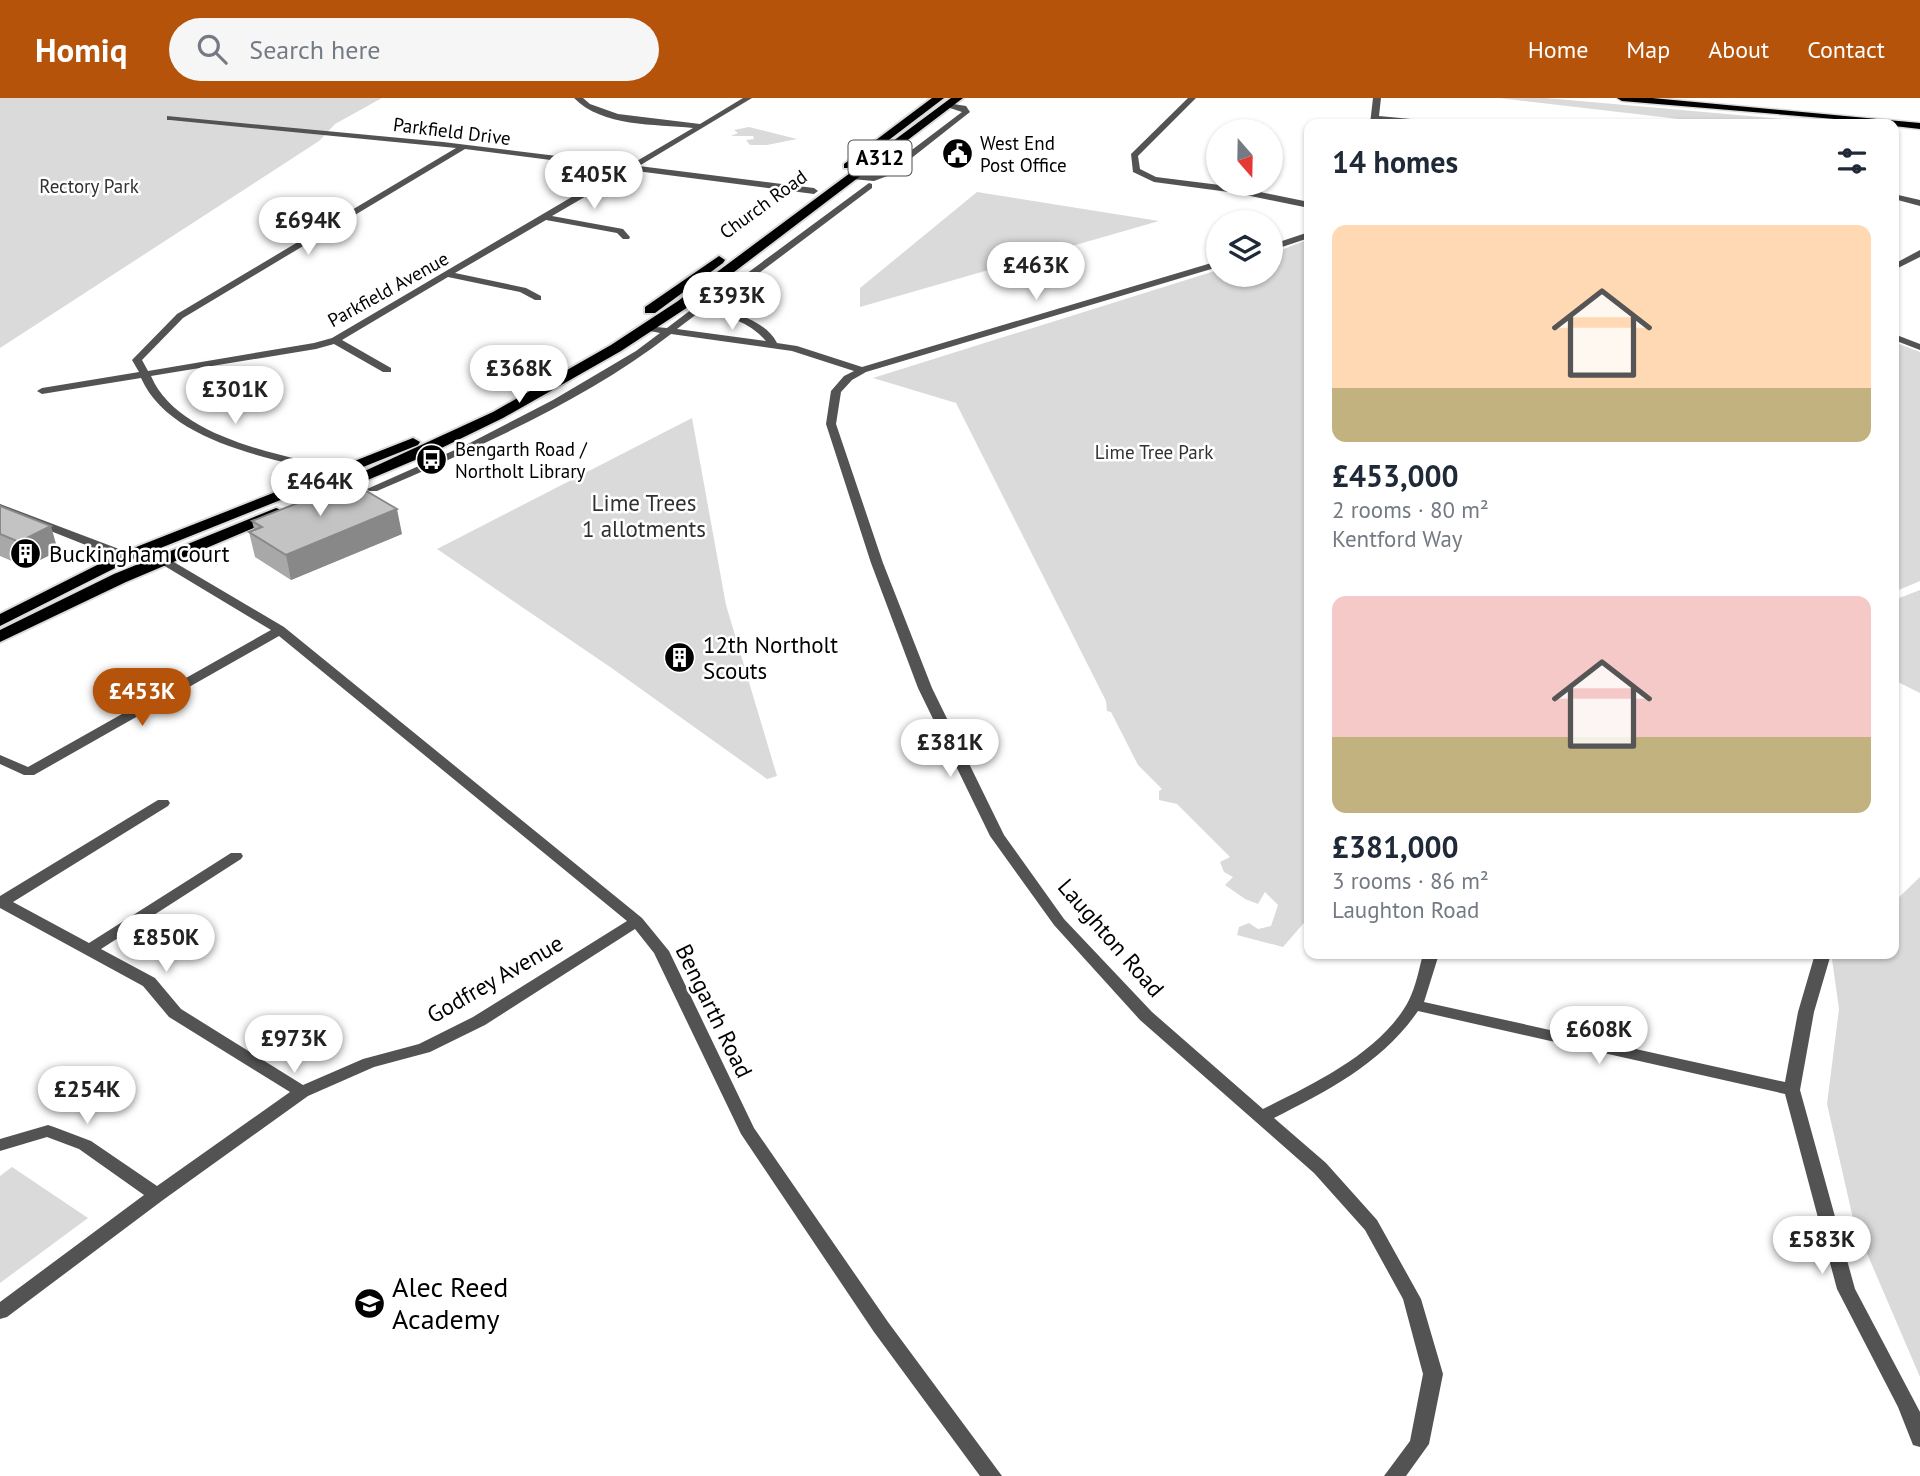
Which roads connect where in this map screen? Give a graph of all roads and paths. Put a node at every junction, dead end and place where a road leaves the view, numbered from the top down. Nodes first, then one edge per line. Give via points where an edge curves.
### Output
1 (578, 98) edge
2 (748, 98) edge
3 (1192, 98) edge
4 (1377, 98) edge
5 (1622, 98) edge
6 (949, 101) edge
7 (170, 117) dead end
8 (1375, 119) edge
9 (1846, 119) edge
10 (1899, 124) edge
11 (701, 126) junction
12 (1920, 126) edge
13 (462, 148) junction
14 (619, 167) junction
15 (631, 168) junction
16 (854, 177) junction
17 (869, 186) dead end
18 (814, 191) junction
19 (1899, 198) edge
20 (1920, 203) edge
21 (1304, 204) edge
22 (545, 217) junction
23 (626, 237) dead end
24 (1304, 237) edge
25 (1283, 244) edge
26 (1920, 253) edge
27 (1915, 261) edge
28 (1206, 268) edge
29 (449, 275) junction
30 (538, 298) dead end
31 (683, 304) junction
32 (707, 307) junction
33 (648, 328) junction
34 (670, 332) junction
35 (1899, 340) edge
36 (335, 341) junction
37 (774, 345) junction
38 (1920, 347) edge
39 (387, 370) dead end
40 (862, 370) junction
41 (147, 374) junction
42 (42, 391) dead end
43 (337, 472) junction
44 (373, 489) dead end
45 (0, 507) edge
46 (115, 552) dead end
47 (162, 559) junction
48 (0, 621) edge
49 (280, 630) junction
50 (0, 638) edge
51 (0, 759) edge
52 (163, 803) dead end
53 (236, 856) dead end
54 (1, 902) edge
55 (637, 921) junction
56 (92, 949) junction
57 (1429, 959) edge
58 (1822, 959) edge
59 (1415, 1004) junction
60 (1791, 1090) junction
61 (302, 1092) junction
62 (1262, 1117) junction
63 (0, 1145) edge
64 (157, 1195) junction
65 (0, 1312) edge
66 (1920, 1439) edge
67 (992, 1476) edge
68 (1394, 1476) edge

1 - 11 street via 583,106 604,114
2 - 11 street
3 - 21 street via 1134,156 1136,170 1153,179
4 - 8 street
5 - 9 main road
6 - 16 highway, Church Road / A312
6 - 16 street, Church Road via 966,112 887,173
6 - 18 highway, Church Road / A312
7 - 13 street, Parkfield Drive
10 - 12 main road
11 - 15 street
13 - 14 street, Parkfield Drive
13 - 41 street via 180,316 137,360
14 - 15 street, Parkfield Drive
14 - 22 street, Parkfield Avenue
15 - 18 street, Parkfield Drive
16 - 31 highway, Church Road / A312
17 - 32 street
18 - 43 highway, Church Road / A312 via 599,343 481,409
19 - 20 street
22 - 23 street via 620,231
22 - 29 street, Parkfield Avenue
24 - 25 street
26 - 27 street
28 - 40 street
29 - 30 street via 523,290
29 - 36 street, Parkfield Avenue
31 - 32 street
31 - 33 highway, Church Road / A312
32 - 34 street
32 - 37 street via 743,320 769,336
33 - 34 street
33 - 47 highway, Church Road / A312 via 450,439
34 - 37 street
34 - 44 street via 538,412
35 - 38 street
36 - 39 street
36 - 41 street, Parkfield Avenue
37 - 40 street
40 - 62 street, Laughton Road via 835,391 831,424 877,564 925,688 997,836 1059,922 1138,1006
41 - 42 street, Parkfield Avenue
41 - 43 street via 156,397 205,433
43 - 48 highway, Church Road / A312 via 127,556
45 - 46 street
47 - 49 street, Bengarth Road
47 - 50 highway, Church Road / A312
49 - 51 street via 29,772
49 - 55 street, Bengarth Road
52 - 54 street
53 - 56 street
54 - 56 street
55 - 61 street, Godfrey Avenue via 479,1021 424,1048 369,1063
55 - 67 street, Bengarth Road via 661,951 747,1130 881,1327
56 - 61 street via 149,982 175,1013
57 - 59 street
58 - 60 street
59 - 60 street
59 - 62 street via 1385,1041 1334,1080
60 - 66 street via 1846,1289 1908,1406
61 - 64 street, Godfrey Avenue
62 - 68 street, Laughton Road via 1320,1168 1371,1225 1412,1299 1433,1374 1419,1444
63 - 64 street via 48,1131 85,1146
64 - 65 street, Godfrey Avenue

